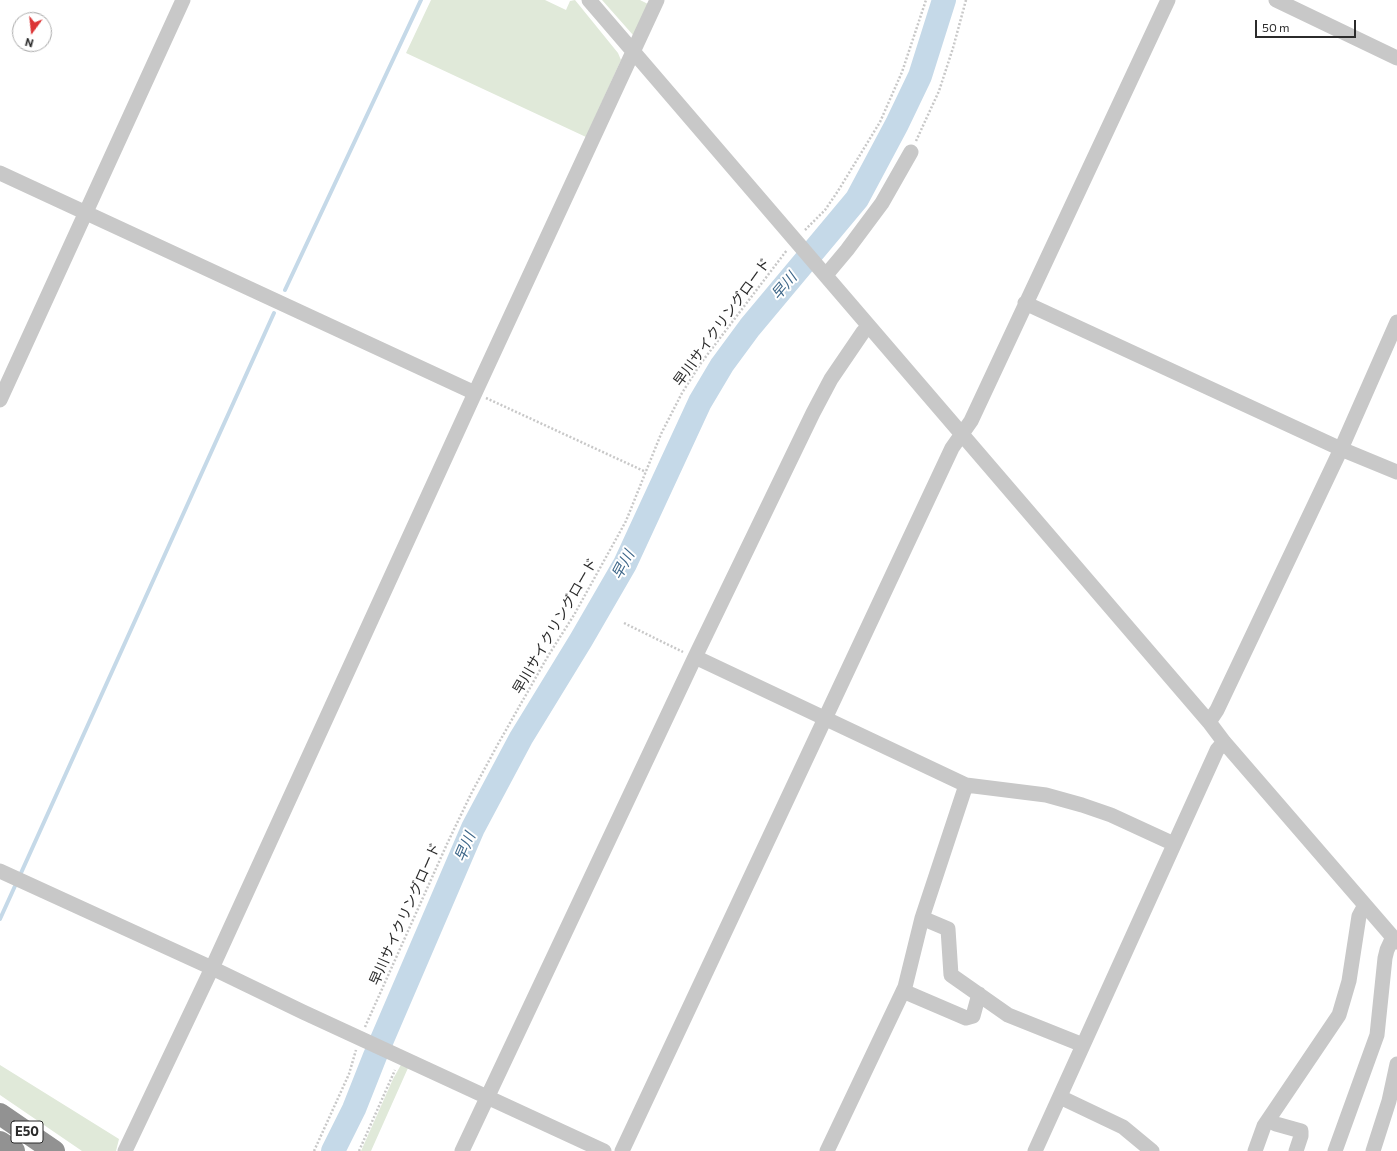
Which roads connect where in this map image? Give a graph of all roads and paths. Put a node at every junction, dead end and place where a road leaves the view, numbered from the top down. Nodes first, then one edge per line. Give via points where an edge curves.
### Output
1 (184, 0) edge
2 (589, 0) edge
3 (658, 0) edge
4 (926, 0) edge
5 (966, 0) edge
6 (1168, 0) edge
7 (1276, 0) edge
8 (633, 52) junction
9 (1397, 58) edge
10 (911, 152) joint
11 (0, 173) edge
12 (86, 212) junction
13 (796, 241) junction
14 (824, 274) junction
15 (1025, 303) junction
16 (1397, 322) edge
17 (869, 326) junction
18 (475, 393) junction
19 (0, 400) edge
20 (961, 434) junction
21 (1341, 448) junction
22 (646, 472) junction
23 (1397, 472) edge
24 (624, 623) dead end
25 (695, 657) junction
26 (825, 718) junction
27 (1209, 722) junction
28 (1224, 742) junction
29 (966, 785) junction
30 (1174, 844) junction
31 (0, 871) edge
32 (1365, 905) junction
33 (922, 918) junction
34 (1395, 939) edge
35 (212, 968) junction
36 (903, 991) junction
37 (979, 994) junction
38 (362, 1037) junction
39 (1083, 1045) junction
40 (401, 1056) junction
41 (1397, 1064) edge
42 (487, 1096) junction
43 (1060, 1096) junction
44 (1393, 1103) edge
45 (0, 1114) edge
46 (1268, 1120) junction
47 (0, 1142) edge
48 (14, 1151) edge
49 (54, 1151) edge
50 (125, 1151) edge
51 (314, 1151) edge
52 (358, 1151) edge
53 (462, 1151) edge
54 (604, 1151) edge
55 (622, 1151) edge
56 (826, 1151) edge
57 (1035, 1151) edge
58 (1152, 1151) edge
59 (1255, 1151) edge
60 (1296, 1151) edge
61 (1336, 1151) edge
62 (1373, 1151) edge

1 - 12 street
2 - 8 street
3 - 8 street
4 - 13 path, 早川サイクリングロード via 902,72 880,122 825,210
5 - 10 path via 939,91
6 - 15 street
7 - 9 street
8 - 13 street
8 - 18 street
10 - 14 street via 882,203 831,270
11 - 12 street
12 - 18 street
12 - 19 street
13 - 14 street
13 - 22 path, 早川サイクリングロード via 693,375 661,434
14 - 17 street
15 - 20 street via 971,421
15 - 21 street
16 - 21 street
17 - 20 street
17 - 25 street via 821,396
18 - 22 path
18 - 35 street
20 - 26 street via 952,448
20 - 27 street
21 - 23 street
21 - 27 street
22 - 38 path, 早川サイクリングロード via 626,521 602,566 471,794
24 - 25 path
25 - 26 street
25 - 42 street
26 - 29 street
26 - 55 street
27 - 28 street
28 - 30 street via 1217,750
28 - 32 street
29 - 30 street via 1046,795 1082,805 1111,815
29 - 33 street
30 - 39 street
31 - 35 street
32 - 34 street
32 - 46 street via 1360,916 1349,981 1339,1015
33 - 36 street
33 - 37 street via 948,929 951,974
34 - 61 street via 1385,958 1377,1035
35 - 38 street
35 - 50 street
36 - 37 street via 966,1018 973,1016
36 - 56 street
37 - 39 street via 1008,1015
38 - 40 street
38 - 51 path, 早川サイクリングロード via 349,1074
39 - 43 street
40 - 42 street
40 - 52 path
41 - 44 street
42 - 53 street
42 - 54 street
43 - 57 street
43 - 58 street via 1123,1127
44 - 62 street
45 - 49 highway, E50
46 - 59 street
46 - 60 street via 1300,1131
47 - 48 highway, E50

